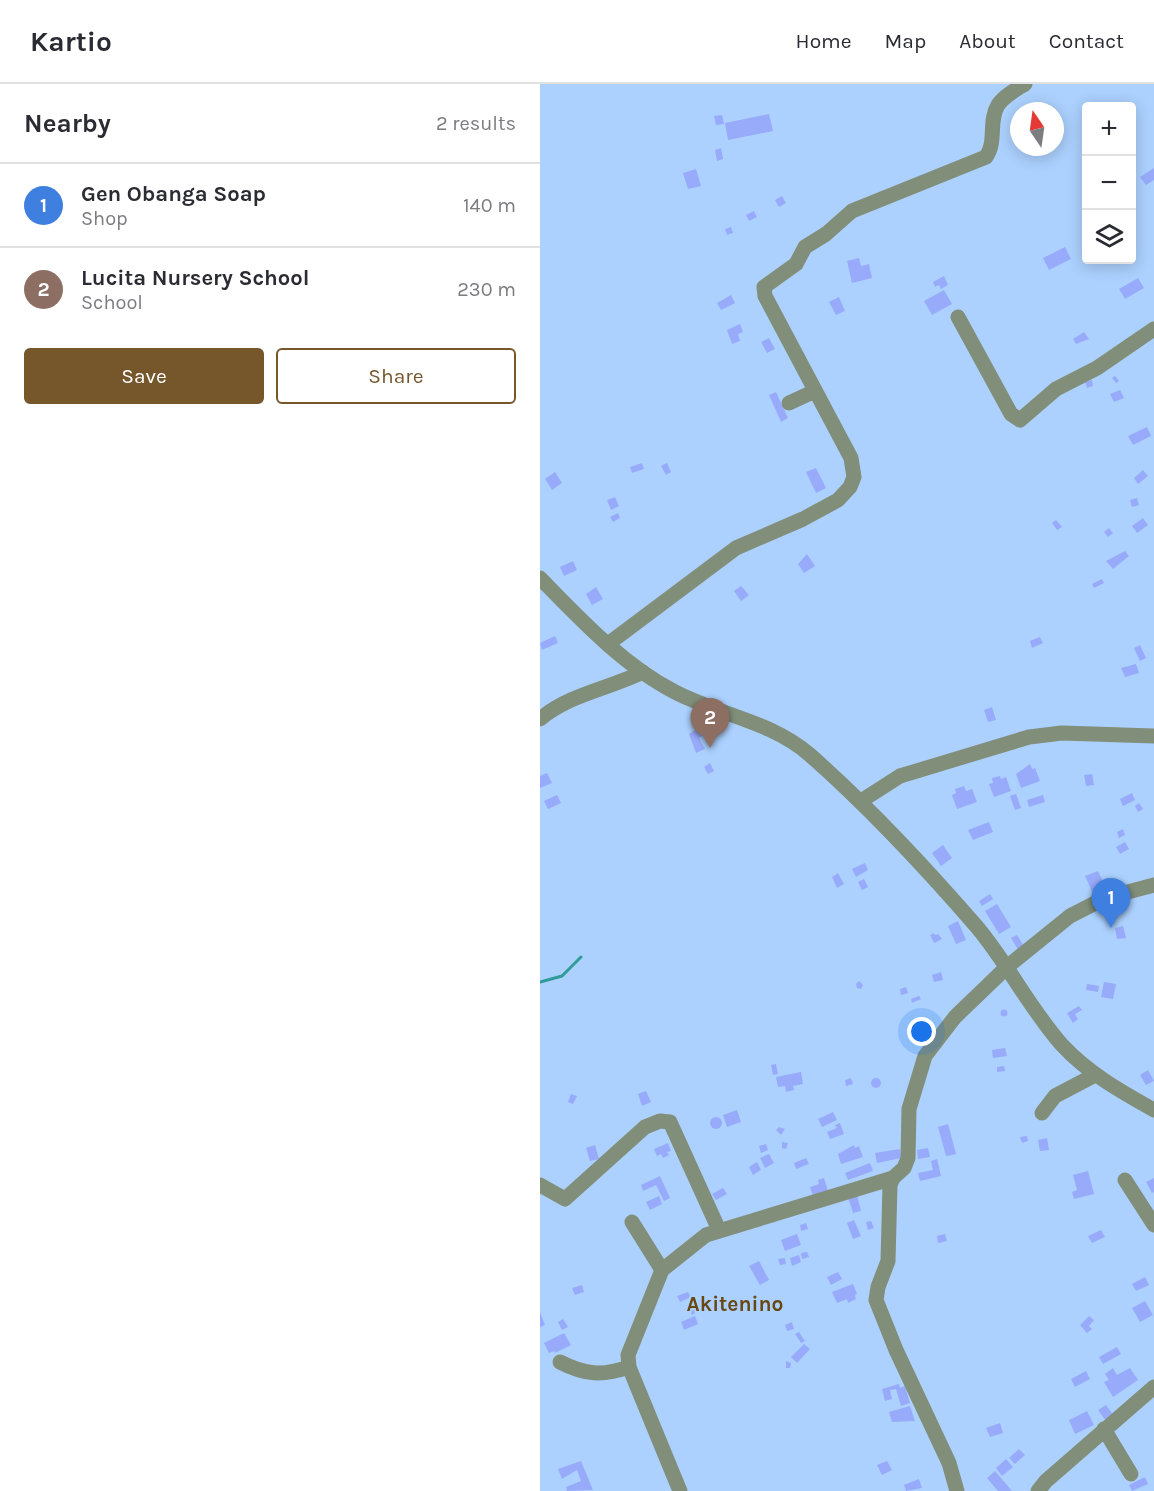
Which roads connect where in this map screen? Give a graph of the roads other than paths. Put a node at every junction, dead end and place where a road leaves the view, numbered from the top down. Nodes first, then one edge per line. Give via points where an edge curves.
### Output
1 (1025, 84) edge
2 (958, 317) dead end
3 (1154, 329) edge
4 (814, 391) junction
5 (789, 402) dead end
6 (540, 578) edge
7 (608, 644) junction
8 (643, 672) junction
9 (540, 719) edge
10 (1154, 736) edge
11 (861, 801) junction
12 (1154, 885) edge
13 (1008, 966) junction
14 (1095, 1075) junction
15 (1154, 1110) edge
16 (1042, 1113) dead end
17 (892, 1178) junction
18 (1125, 1180) dead end
19 (540, 1185) edge
20 (632, 1222) dead end
21 (1154, 1225) edge
22 (719, 1230) junction
23 (662, 1270) junction
24 (560, 1362) dead end
25 (630, 1368) junction
26 (1154, 1387) edge
27 (1104, 1430) junction
28 (1131, 1474) dead end
29 (680, 1491) edge
30 (957, 1491) edge
31 (1038, 1491) edge

1 - 4 street via 998,106 986,157 852,211 805,247 796,264 767,282 765,296
2 - 3 street via 1011,414 1020,420 1056,389 1097,368
4 - 5 street
4 - 7 street via 851,458 854,477 844,495 803,519 736,548
6 - 7 street
7 - 8 street
8 - 9 street via 557,705
8 - 11 street via 675,692 794,742
10 - 11 street via 1062,733 1029,737 900,776
11 - 13 street
12 - 13 street via 1087,905
13 - 14 street via 1053,1035
13 - 17 street via 955,1017 925,1056 909,1109 908,1158 901,1173
14 - 15 street
14 - 16 street via 1055,1095
17 - 22 street
17 - 30 street via 888,1193 888,1261 876,1300 949,1463
18 - 21 street
19 - 22 street via 565,1199 645,1127 670,1122
20 - 23 street
22 - 23 street via 706,1235
23 - 25 street via 628,1355
24 - 25 street via 592,1374
25 - 29 street
26 - 27 street
27 - 28 street
27 - 31 street

